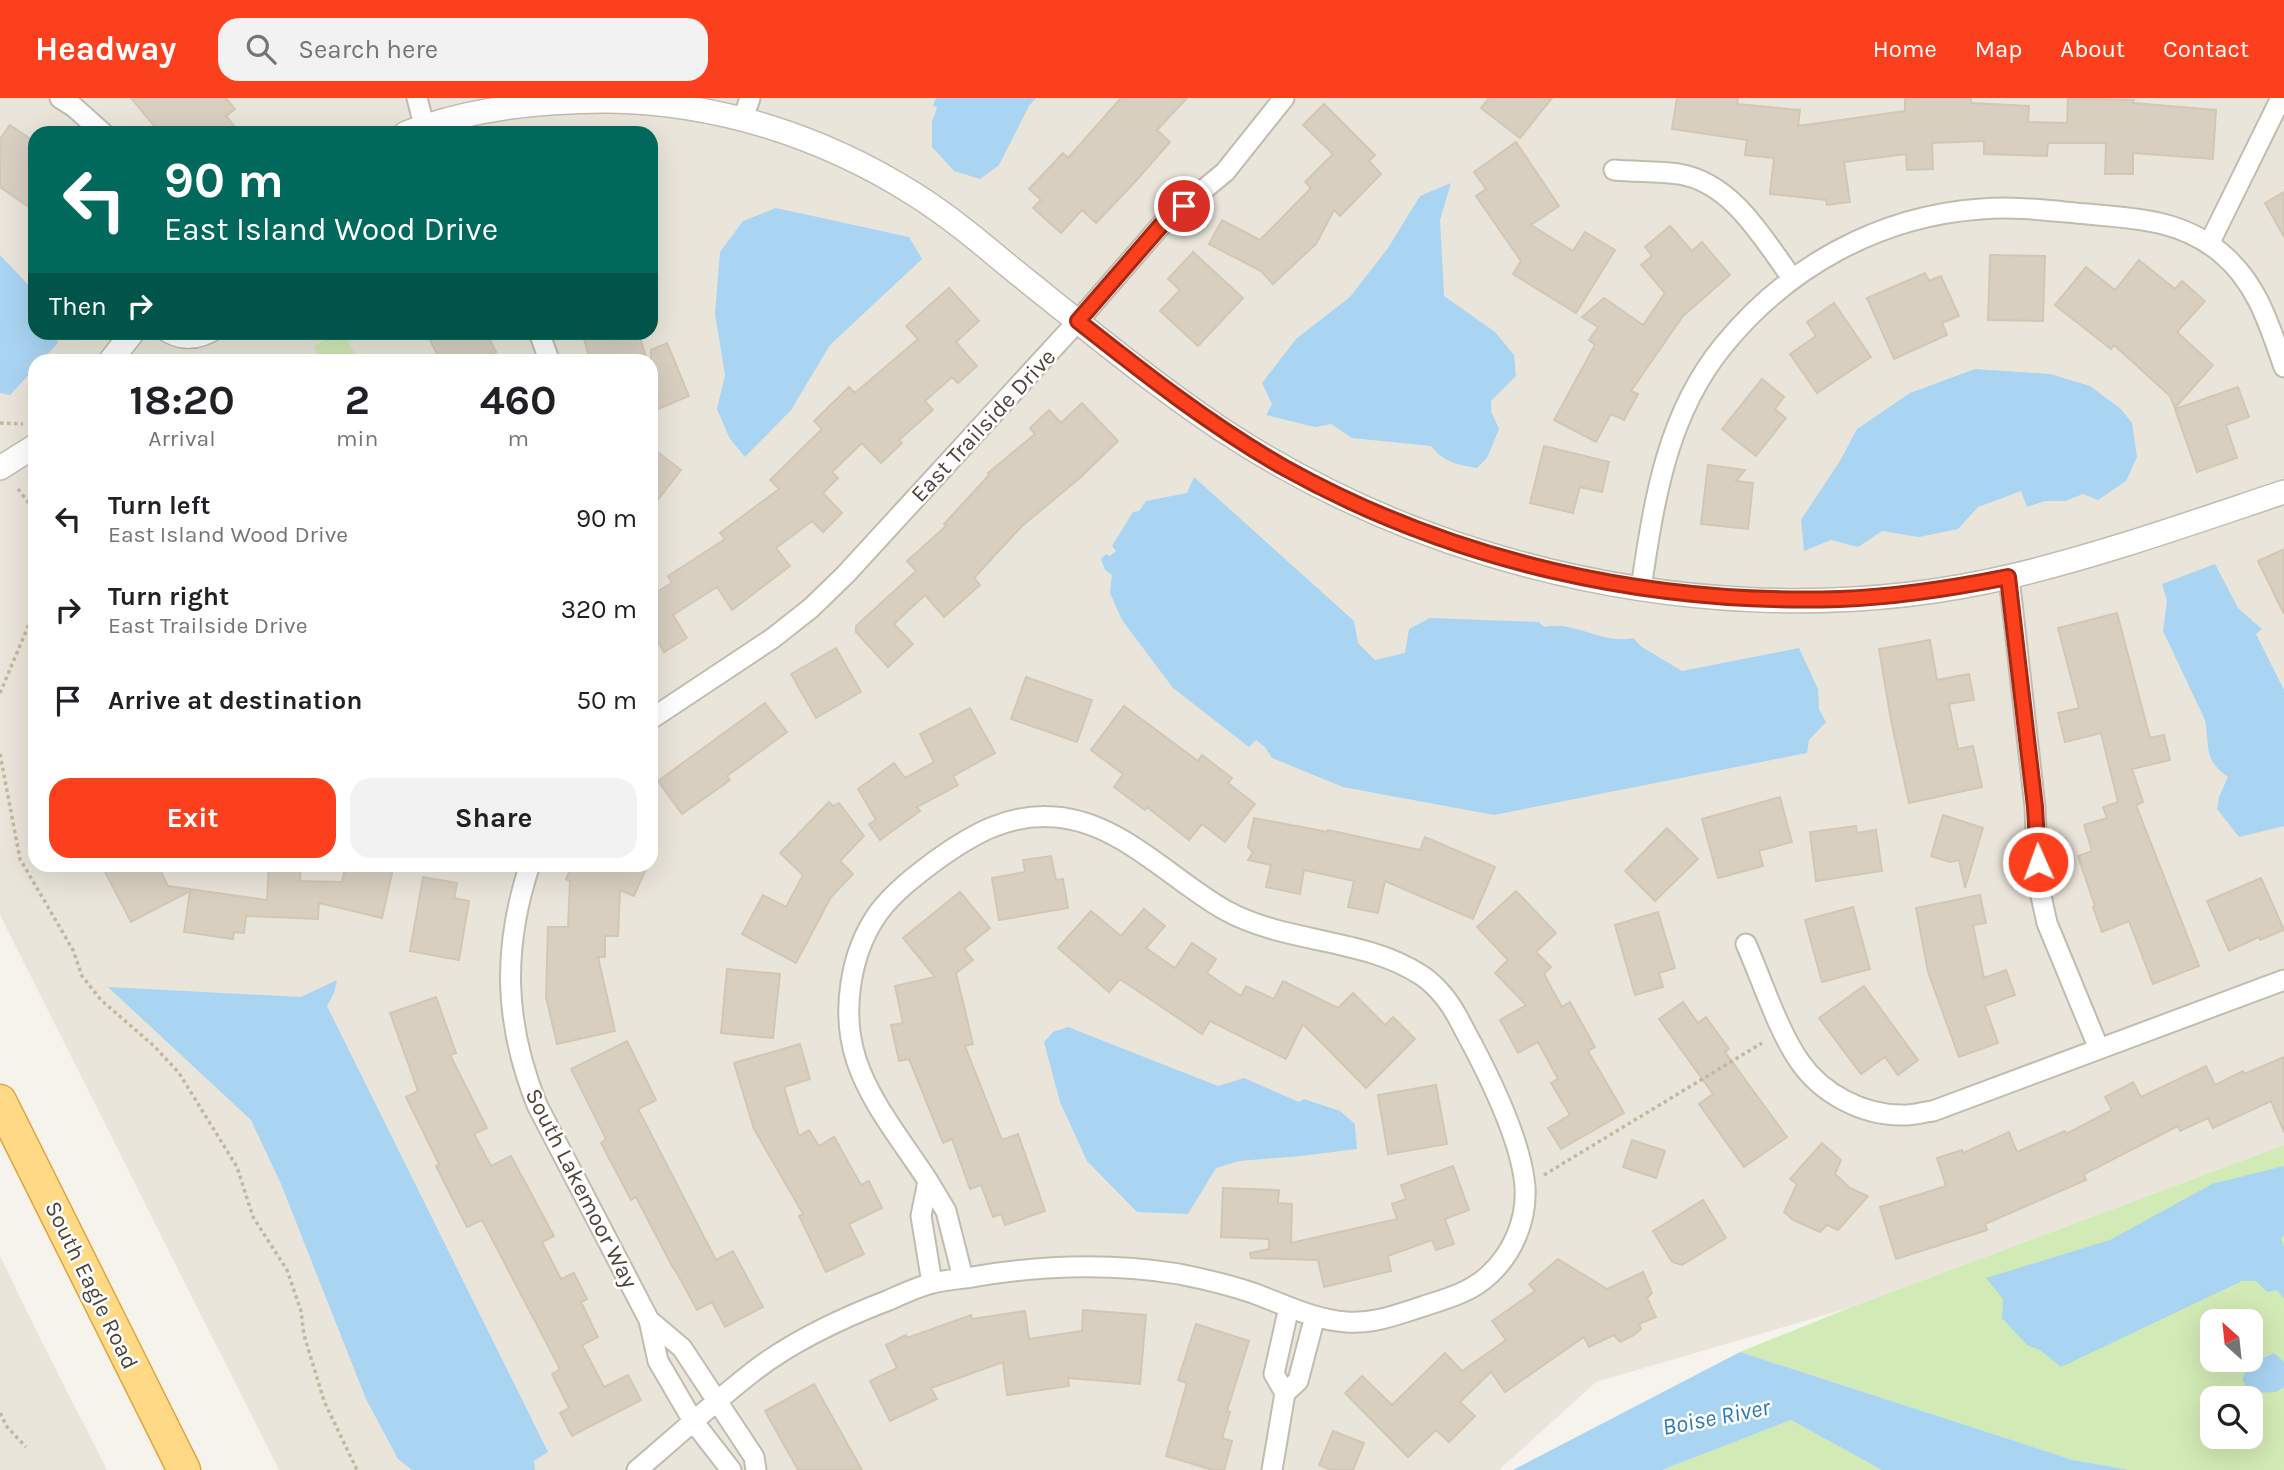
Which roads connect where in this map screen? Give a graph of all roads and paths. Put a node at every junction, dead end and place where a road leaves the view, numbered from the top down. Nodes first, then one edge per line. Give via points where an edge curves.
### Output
1 (60, 98) edge
2 (417, 98) edge
3 (1284, 98) edge
4 (2281, 98) edge
5 (747, 108) edge
6 (95, 126) edge
7 (419, 126) edge
8 (436, 126) edge
9 (1614, 170) dead end
10 (2208, 244) junction
11 (1792, 278) junction
12 (1078, 321) junction
13 (127, 340) edge
14 (169, 340) edge
15 (198, 340) edge
16 (116, 354) edge
17 (2284, 367) edge
18 (0, 423) edge
19 (23, 424) dead end
20 (28, 450) edge
21 (0, 468) edge
22 (18, 489) dead end
23 (2284, 492) edge
24 (28, 502) edge
25 (2008, 577) junction
26 (1641, 588) junction
27 (28, 627) edge
28 (0, 693) edge
29 (658, 714) edge
30 (0, 754) edge
31 (528, 872) edge
32 (1746, 944) dead end
33 (2284, 980) edge
34 (1762, 1042) dead end
35 (2099, 1049) junction
36 (0, 1101) edge
37 (1539, 1178) dead end
38 (928, 1181) junction
39 (963, 1278) junction
40 (932, 1283) junction
41 (1289, 1307) junction
42 (1315, 1316) junction
43 (649, 1320) junction
44 (1285, 1393) junction
45 (717, 1401) junction
46 (0, 1413) edge
47 (693, 1422) junction
48 (26, 1447) dead end
49 (184, 1470) edge
50 (358, 1470) edge
51 (637, 1470) edge
52 (731, 1470) edge
53 (756, 1470) edge
54 (1272, 1470) edge

1 - 6 street
2 - 7 street
3 - 12 street, East Trailside Drive via 1225,172 1163,223
4 - 10 street
5 - 8 street via 575,101 479,113
5 - 12 street via 918,196
9 - 11 street via 1681,175 1725,195
10 - 11 street via 2181,229 2146,219 1982,209 1885,229
10 - 17 street via 2239,270 2253,289
11 - 26 street via 1722,347 1683,411 1658,481
12 - 26 street via 1223,430 1350,501 1486,554
12 - 29 street, East Trailside Drive via 811,608
13 - 16 street
14 - 15 lane
18 - 19 path
20 - 21 street
22 - 24 path
23 - 25 street via 2098,554
25 - 26 street via 1842,599 1713,597
25 - 35 street via 2035,807 2038,882 2047,923
27 - 28 path
30 - 50 path via 20,859 73,950 82,976 101,1000 179,1073 237,1167 253,1217 286,1269 324,1401
31 - 43 street, South Lakemoor Way via 516,916 510,970 516,1043 537,1105
32 - 35 street via 1801,1064 1829,1092 1866,1110 1902,1115 1933,1111
33 - 35 street
34 - 37 path
36 - 49 highway, South Eagle Road
38 - 39 street via 946,1211
38 - 40 street via 920,1216
38 - 42 street via 876,1100 856,1058 848,1015 852,975 866,934 907,882 988,827 1018,818 1077,820 1115,835 1230,913 1259,926 1390,958 1427,978 1451,1005 1488,1074 1520,1159 1525,1187 1524,1214 1502,1263 1464,1293 1375,1322
39 - 40 street
39 - 41 street via 1042,1267 1131,1268 1209,1281
40 - 45 street via 814,1333 758,1367
41 - 42 street
41 - 44 street via 1274,1374
42 - 44 street via 1298,1381
43 - 45 street, South Lakemoor Way via 682,1348
43 - 47 street, South Lakemoor Way via 658,1361
44 - 54 street
45 - 47 street
45 - 53 street, South Lakemoor Way via 754,1457
46 - 48 path
47 - 51 street
47 - 52 street, South Lakemoor Way

